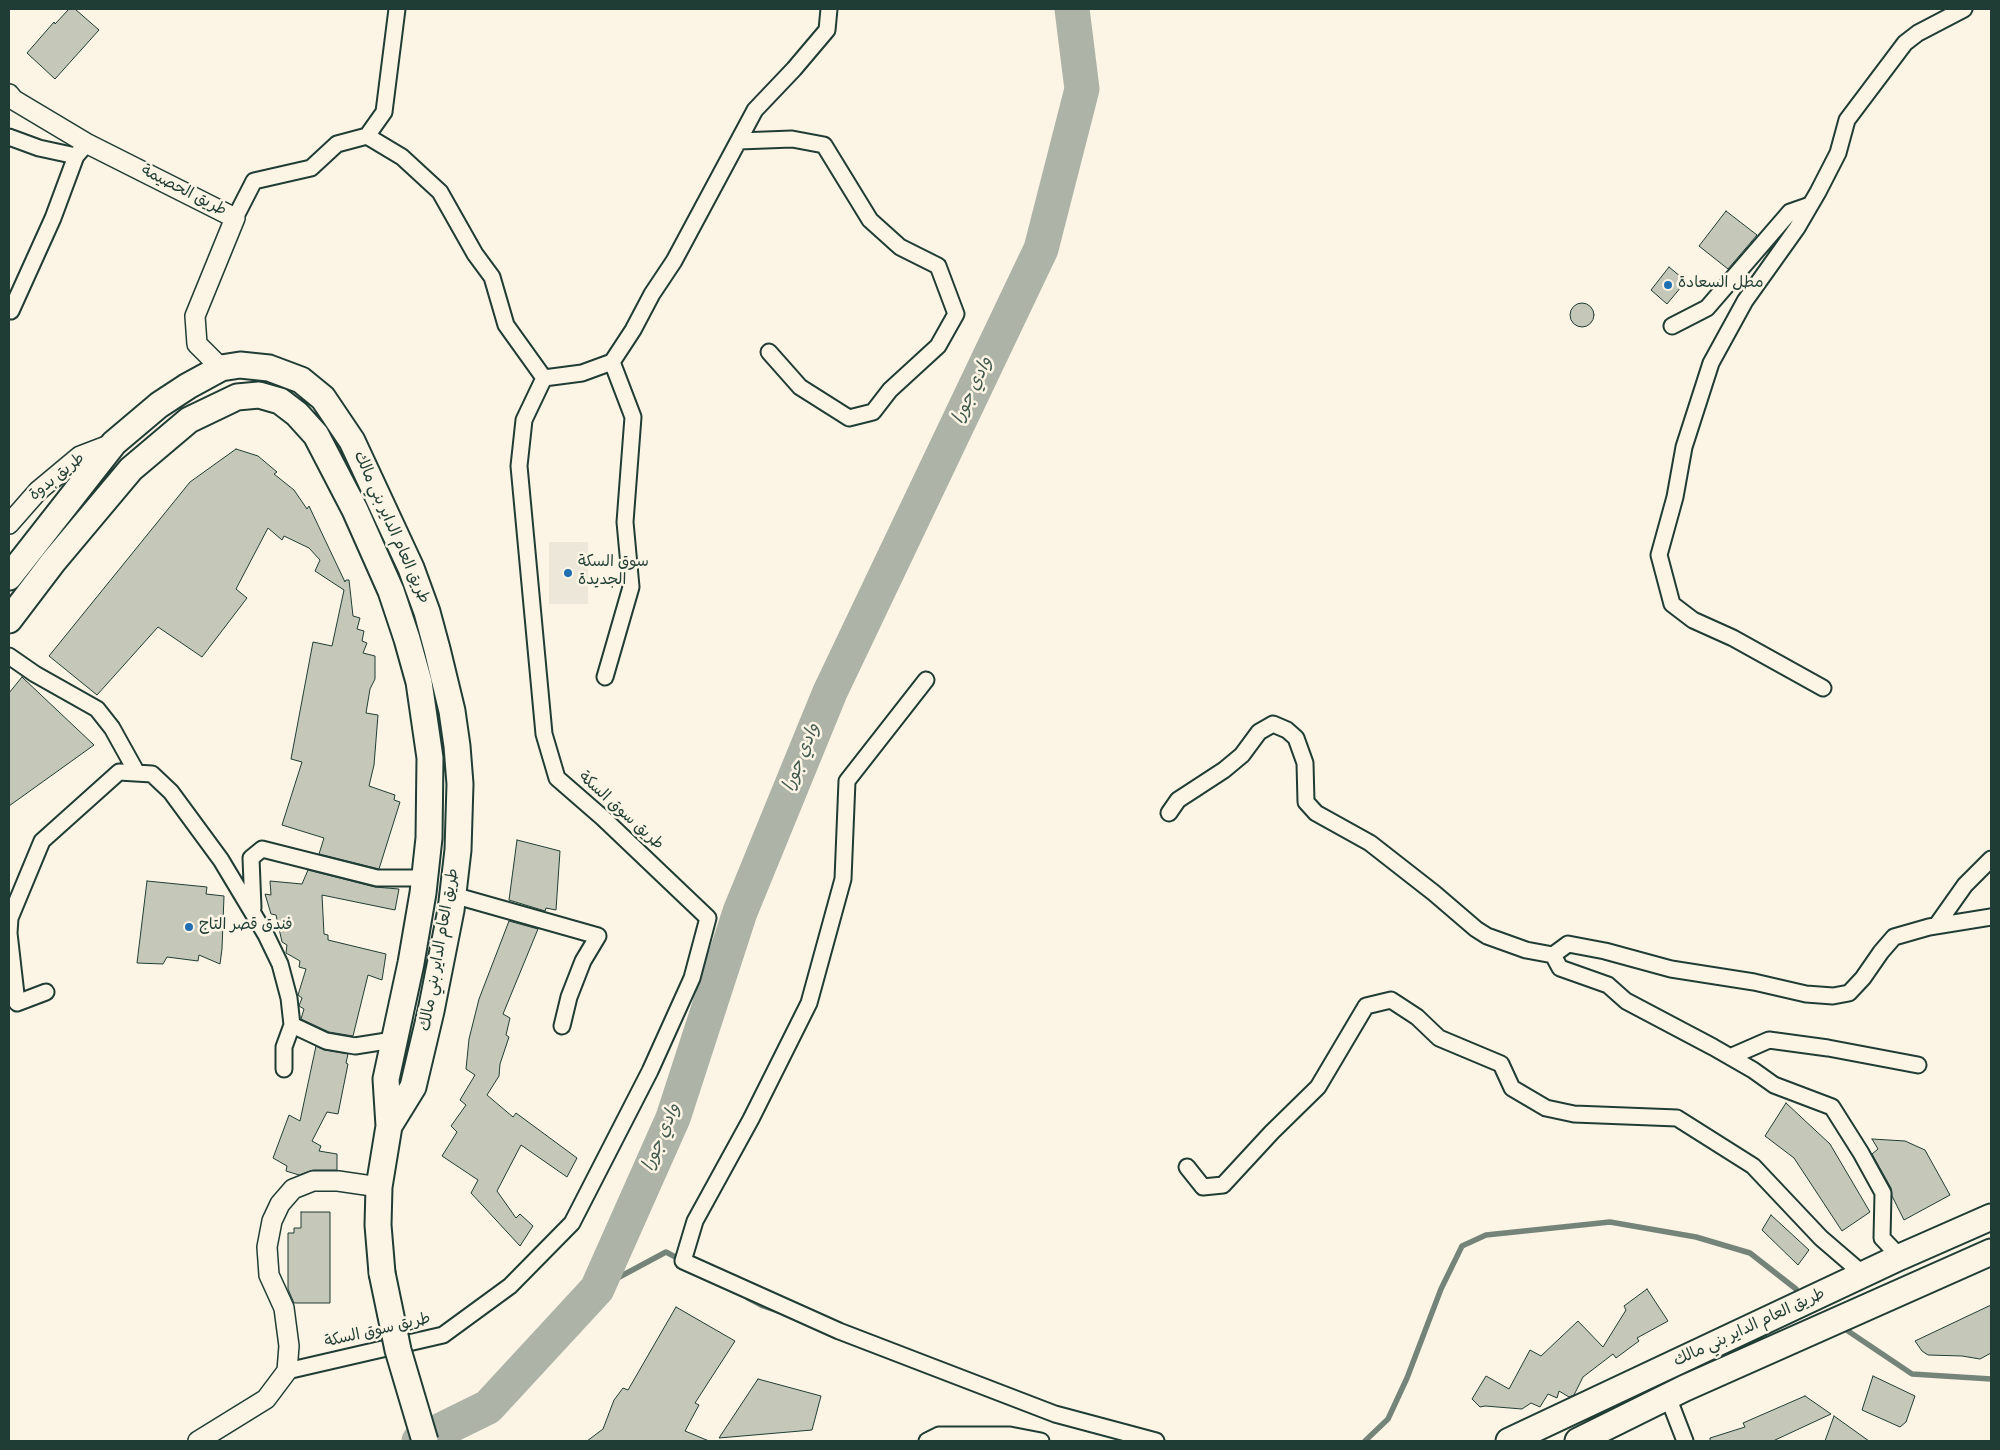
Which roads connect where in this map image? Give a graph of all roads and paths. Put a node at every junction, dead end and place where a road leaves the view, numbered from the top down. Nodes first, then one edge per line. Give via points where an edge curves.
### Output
1 (397, 9) edge
2 (829, 9) edge
3 (1964, 9) edge
4 (9, 94) edge
5 (367, 136) junction
6 (9, 137) edge
7 (739, 141) junction
8 (81, 150) junction
9 (1810, 205) junction
10 (235, 218) junction
11 (11, 311) dead end
12 (1672, 326) dead end
13 (769, 352) dead end
14 (612, 362) junction
15 (221, 368) junction
16 (544, 378) junction
17 (238, 397) junction
18 (114, 443) junction
19 (9, 524) edge
20 (9, 577) edge
21 (9, 620) edge
22 (9, 656) edge
23 (605, 677) dead end
24 (926, 680) dead end
25 (1823, 688) dead end
26 (138, 773) junction
27 (1169, 813) dead end
28 (1991, 859) edge
29 (425, 878) junction
30 (453, 895) junction
31 (253, 911) junction
32 (1991, 917) edge
33 (1936, 926) junction
34 (1554, 955) junction
35 (46, 992) dead end
36 (292, 1026) junction
37 (562, 1026) dead end
38 (393, 1040) junction
39 (1730, 1057) junction
40 (1918, 1065) dead end
41 (284, 1069) dead end
42 (389, 1126) junction
43 (1187, 1167) dead end
44 (379, 1187) junction
45 (1991, 1217) edge
46 (1991, 1253) edge
47 (1900, 1258) junction
48 (1864, 1276) junction
49 (287, 1371) junction
50 (1668, 1397) junction
51 (198, 1441) edge
52 (425, 1441) edge
53 (927, 1441) edge
54 (1041, 1441) edge
55 (1156, 1441) edge
56 (1509, 1441) edge
57 (1578, 1441) edge
58 (1684, 1441) edge

1 - 5 street via 384,112
2 - 7 street via 827,30 754,110
3 - 9 street via 1918,32 1905,43 1846,120 1838,153
4 - 8 street, طريق الحصيمة
5 - 10 street via 337,144 311,168 254,181
5 - 16 street via 402,157 440,192 492,277 506,325
6 - 8 street via 39,148
7 - 13 street via 792,139 824,145 870,220 900,247 938,266 956,314 938,346 890,390 873,412 849,418 800,387
7 - 14 street via 674,261
8 - 10 street, طريق الحصيمة
8 - 11 street
9 - 12 street via 1790,212 1707,308
9 - 25 street via 1745,301 1711,363 1684,447 1675,497 1659,555 1672,604 1693,620 1733,638
10 - 15 street, طريق الحصيمة via 195,316 196,344
14 - 16 street via 582,373
14 - 23 street via 633,417 625,522 631,587
15 - 17 highway, طريق الحصيمة
15 - 18 highway, طريق العام الداير بني مالك via 158,406
15 - 30 highway, طريق العام الداير بني مالك via 240,365 269,368 301,380 323,398 352,441 410,568 437,648 457,746 460,784
16 - 49 street, طريق سوق السكة via 524,420 518,466 544,734 556,778 708,918 688,986 650,1071 572,1224 510,1286 443,1335
17 - 21 highway, طريق العام الداير بني مالك via 189,420 131,468
17 - 29 highway, طريق العام الداير بني مالك via 260,395 280,401 298,414 316,435 392,591 418,682 430,758
18 - 19 street, طريق بدوة via 80,456 38,491
18 - 20 highway, طريق العام الداير بني مالك
22 - 26 street via 96,708 112,728
24 - 55 street via 847,781 843,878 809,1003 696,1221 683,1261 839,1331 1055,1414
26 - 31 street via 152,774 171,792 221,860
26 - 35 street via 119,772 42,841 10,918 9,933 17,1003
27 - 34 street via 1178,800 1224,770 1242,755 1258,732 1273,724 1296,738 1305,763 1306,802 1316,813 1370,844 1487,936 1526,950
28 - 33 street via 1965,885
29 - 31 street via 377,878 262,849 251,858
29 - 38 highway, طريق العام الداير بني مالك via 411,963
30 - 37 street via 598,936 583,961
30 - 42 highway, طريق العام الداير بني مالك via 413,1087
31 - 36 street via 280,964
32 - 33 street
33 - 34 street via 1894,937 1849,993 1833,996 1671,969 1568,944
34 - 39 street via 1560,968 1608,985 1626,1001
36 - 38 street via 326,1041 355,1046
36 - 41 street via 284,1047
38 - 42 highway, طريق العام الداير بني مالك via 386,1079
39 - 40 street via 1769,1040
39 - 47 street via 1774,1085 1832,1107 1883,1194 1882,1238
42 - 44 highway, طريق العام الداير بني مالك
43 - 48 street via 1203,1187 1223,1185 1318,1087 1366,1006 1391,1000 1417,1017 1438,1038 1501,1064 1512,1088 1546,1108 1574,1114 1678,1118 1753,1166 1821,1238
44 - 49 street via 338,1181 313,1182 293,1189 280,1204 272,1221 267,1247 268,1275 284,1308 289,1346
44 - 52 highway, طريق العام الداير بني مالك, bridge via 382,1273 398,1350
45 - 47 highway, طريق العام الداير بني مالك
46 - 50 highway, طريق العام الداير بني مالك
47 - 48 highway, طريق العام الداير بني مالك
48 - 56 highway, طريق العام الداير بني مالك
49 - 51 street via 266,1400
50 - 57 highway, طريق العام الداير بني مالك
50 - 58 street
53 - 54 street via 939,1435 1010,1435

